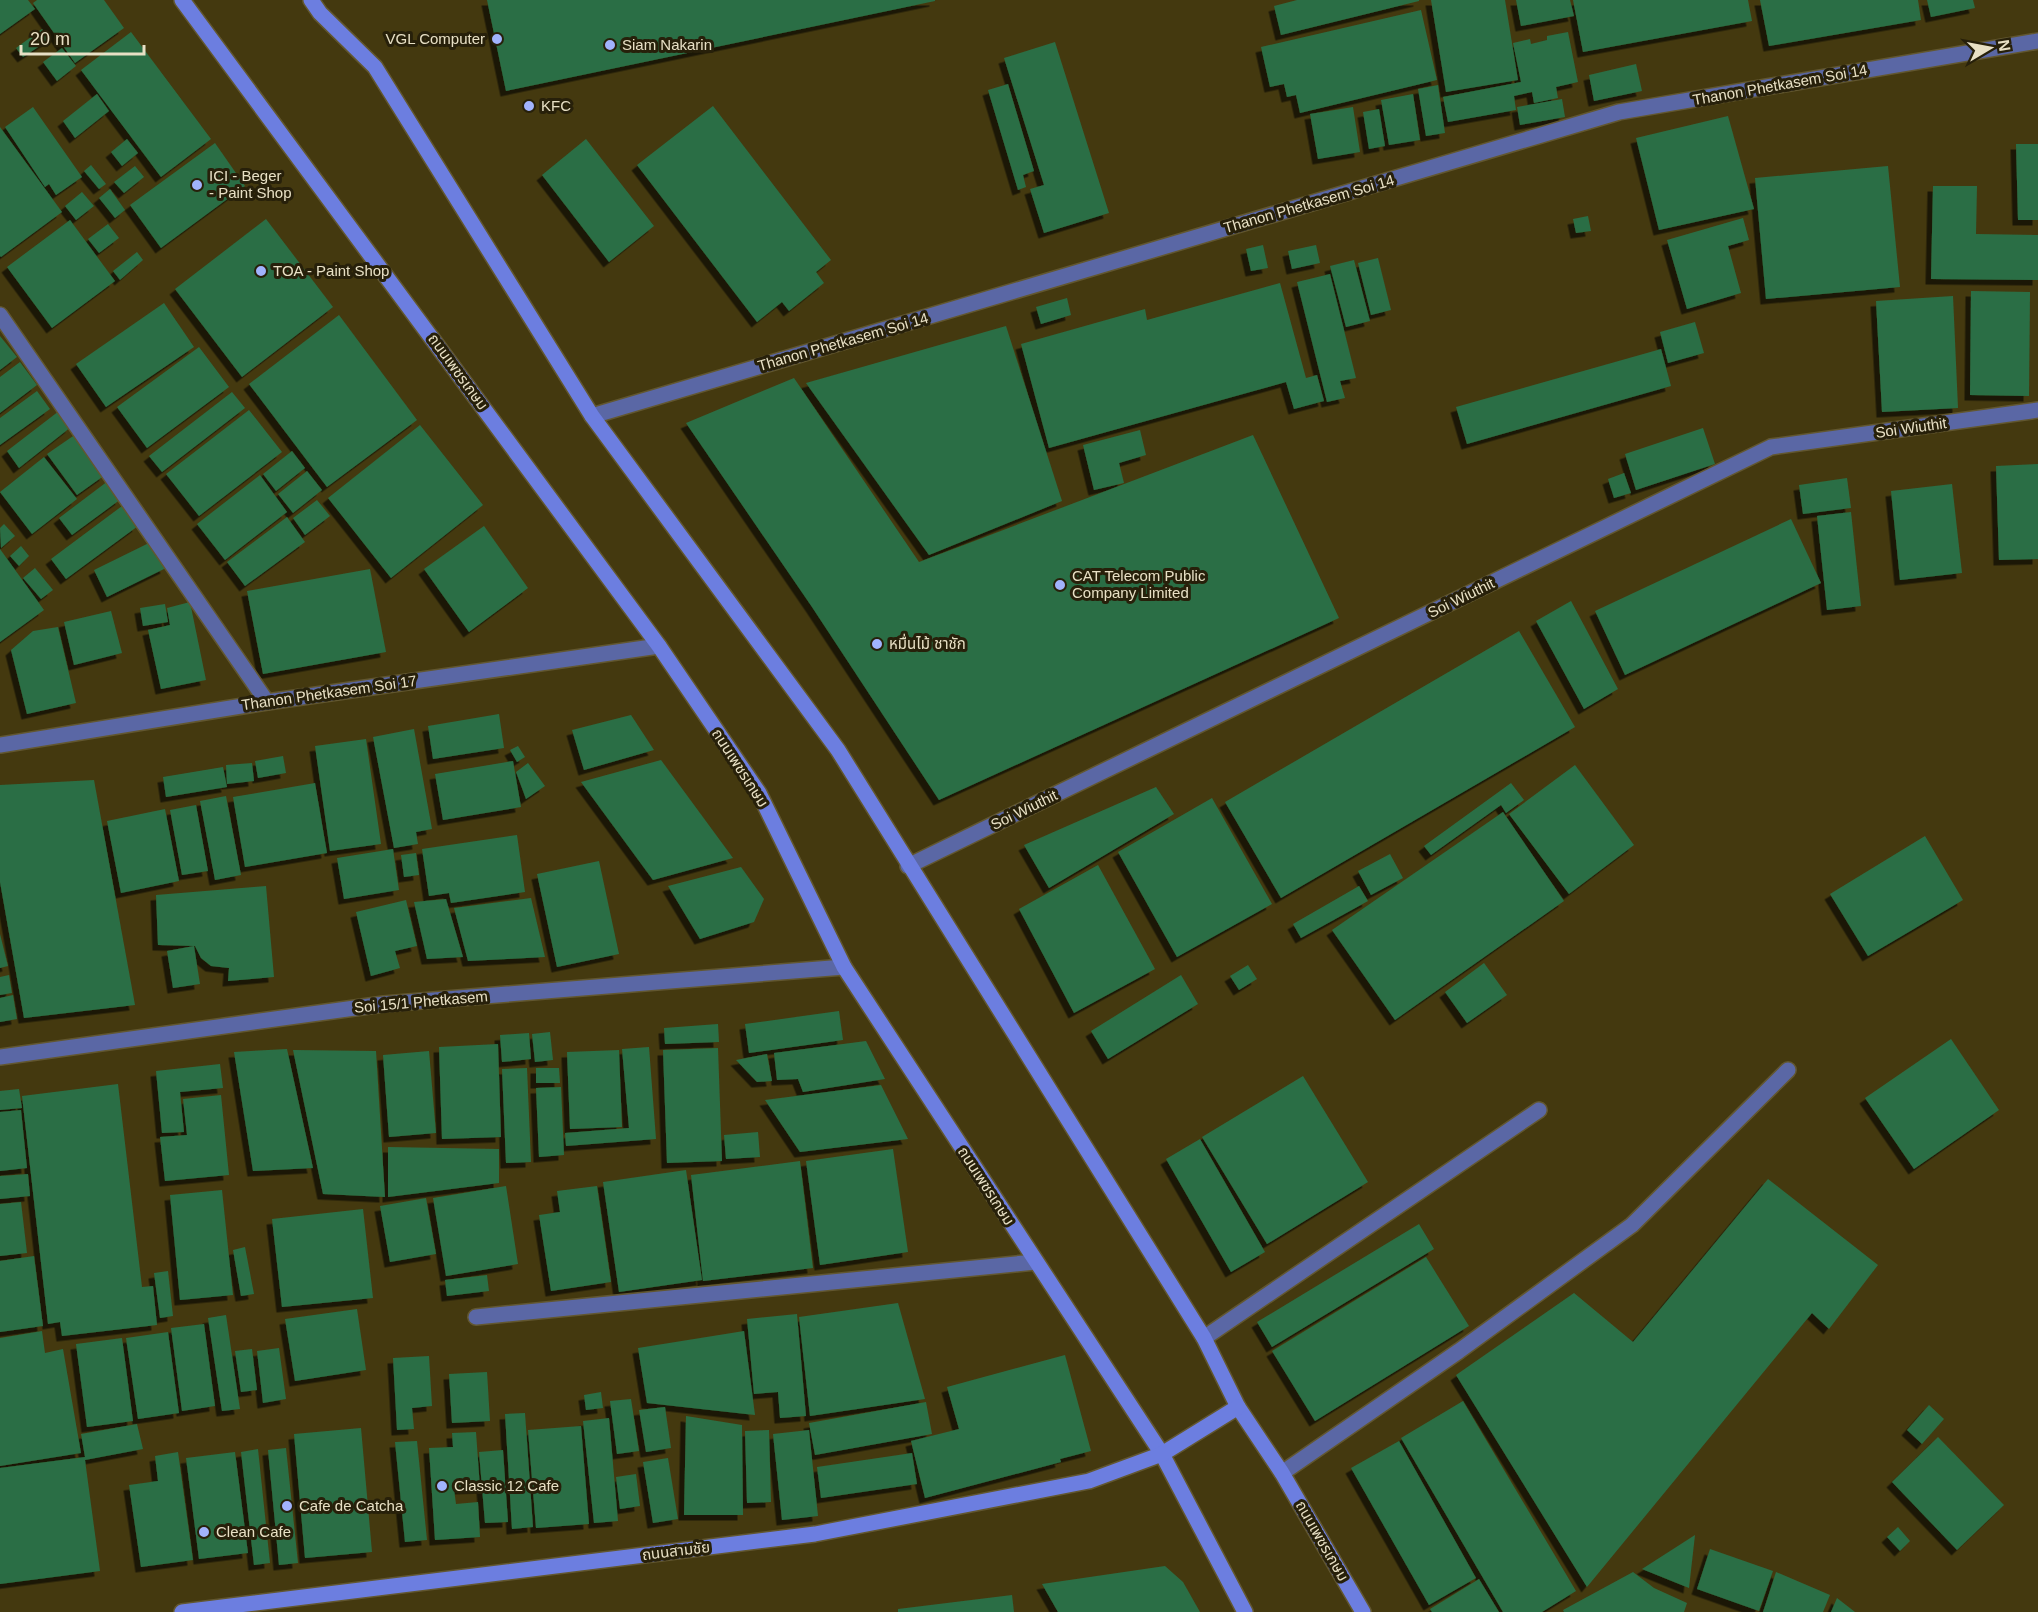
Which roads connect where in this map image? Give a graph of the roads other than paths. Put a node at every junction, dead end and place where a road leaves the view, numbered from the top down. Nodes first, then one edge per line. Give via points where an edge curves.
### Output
1 (182, 0) edge
2 (311, 0) edge
3 (2038, 41) edge
4 (0, 315) edge
5 (2038, 411) edge
6 (592, 416) junction
7 (659, 646) junction
8 (267, 702) junction
9 (0, 745) edge
10 (908, 866) junction
11 (844, 967) junction
12 (0, 1057) edge
13 (1788, 1070) dead end
14 (1539, 1110) dead end
15 (1035, 1262) junction
16 (476, 1317) dead end
17 (1204, 1338) junction
18 (1238, 1407) junction
19 (1162, 1454) junction
20 (1282, 1473) junction
21 (182, 1612) edge
22 (1245, 1612) edge
23 (1363, 1612) edge

1 - 7 main road, ถนนเพชรเกษม
2 - 6 main road, ถนนเพชรเกษม via 375,68
3 - 6 street, Thanon Phetkasem Soi 14 via 1619,112
4 - 8 street
5 - 10 street, Soi Wiuthit via 1772,447
6 - 10 main road, ถนนเพชรเกษม via 838,750
7 - 8 street, Thanon Phetkasem Soi 17
7 - 11 main road, ถนนเพชรเกษม via 759,793
8 - 9 street, Thanon Phetkasem Soi 17
10 - 17 main road, ถนนเพชรเกษม
11 - 12 street, Soi 15/1 Phetkasem via 384,1004
11 - 15 main road, ถนนเพชรเกษม
13 - 20 street via 1632,1225
14 - 17 street
15 - 16 street
15 - 19 main road, ถนนเพชรเกษม
17 - 18 main road, ถนนเพชรเกษม
18 - 19 main road, ถนนสามชัย
18 - 20 main road, ถนนเพชรเกษม
19 - 21 main road, ถนนสามชัย via 1089,1480 815,1534
19 - 22 main road, ถนนเพชรเกษม
20 - 23 main road, ถนนเพชรเกษม

